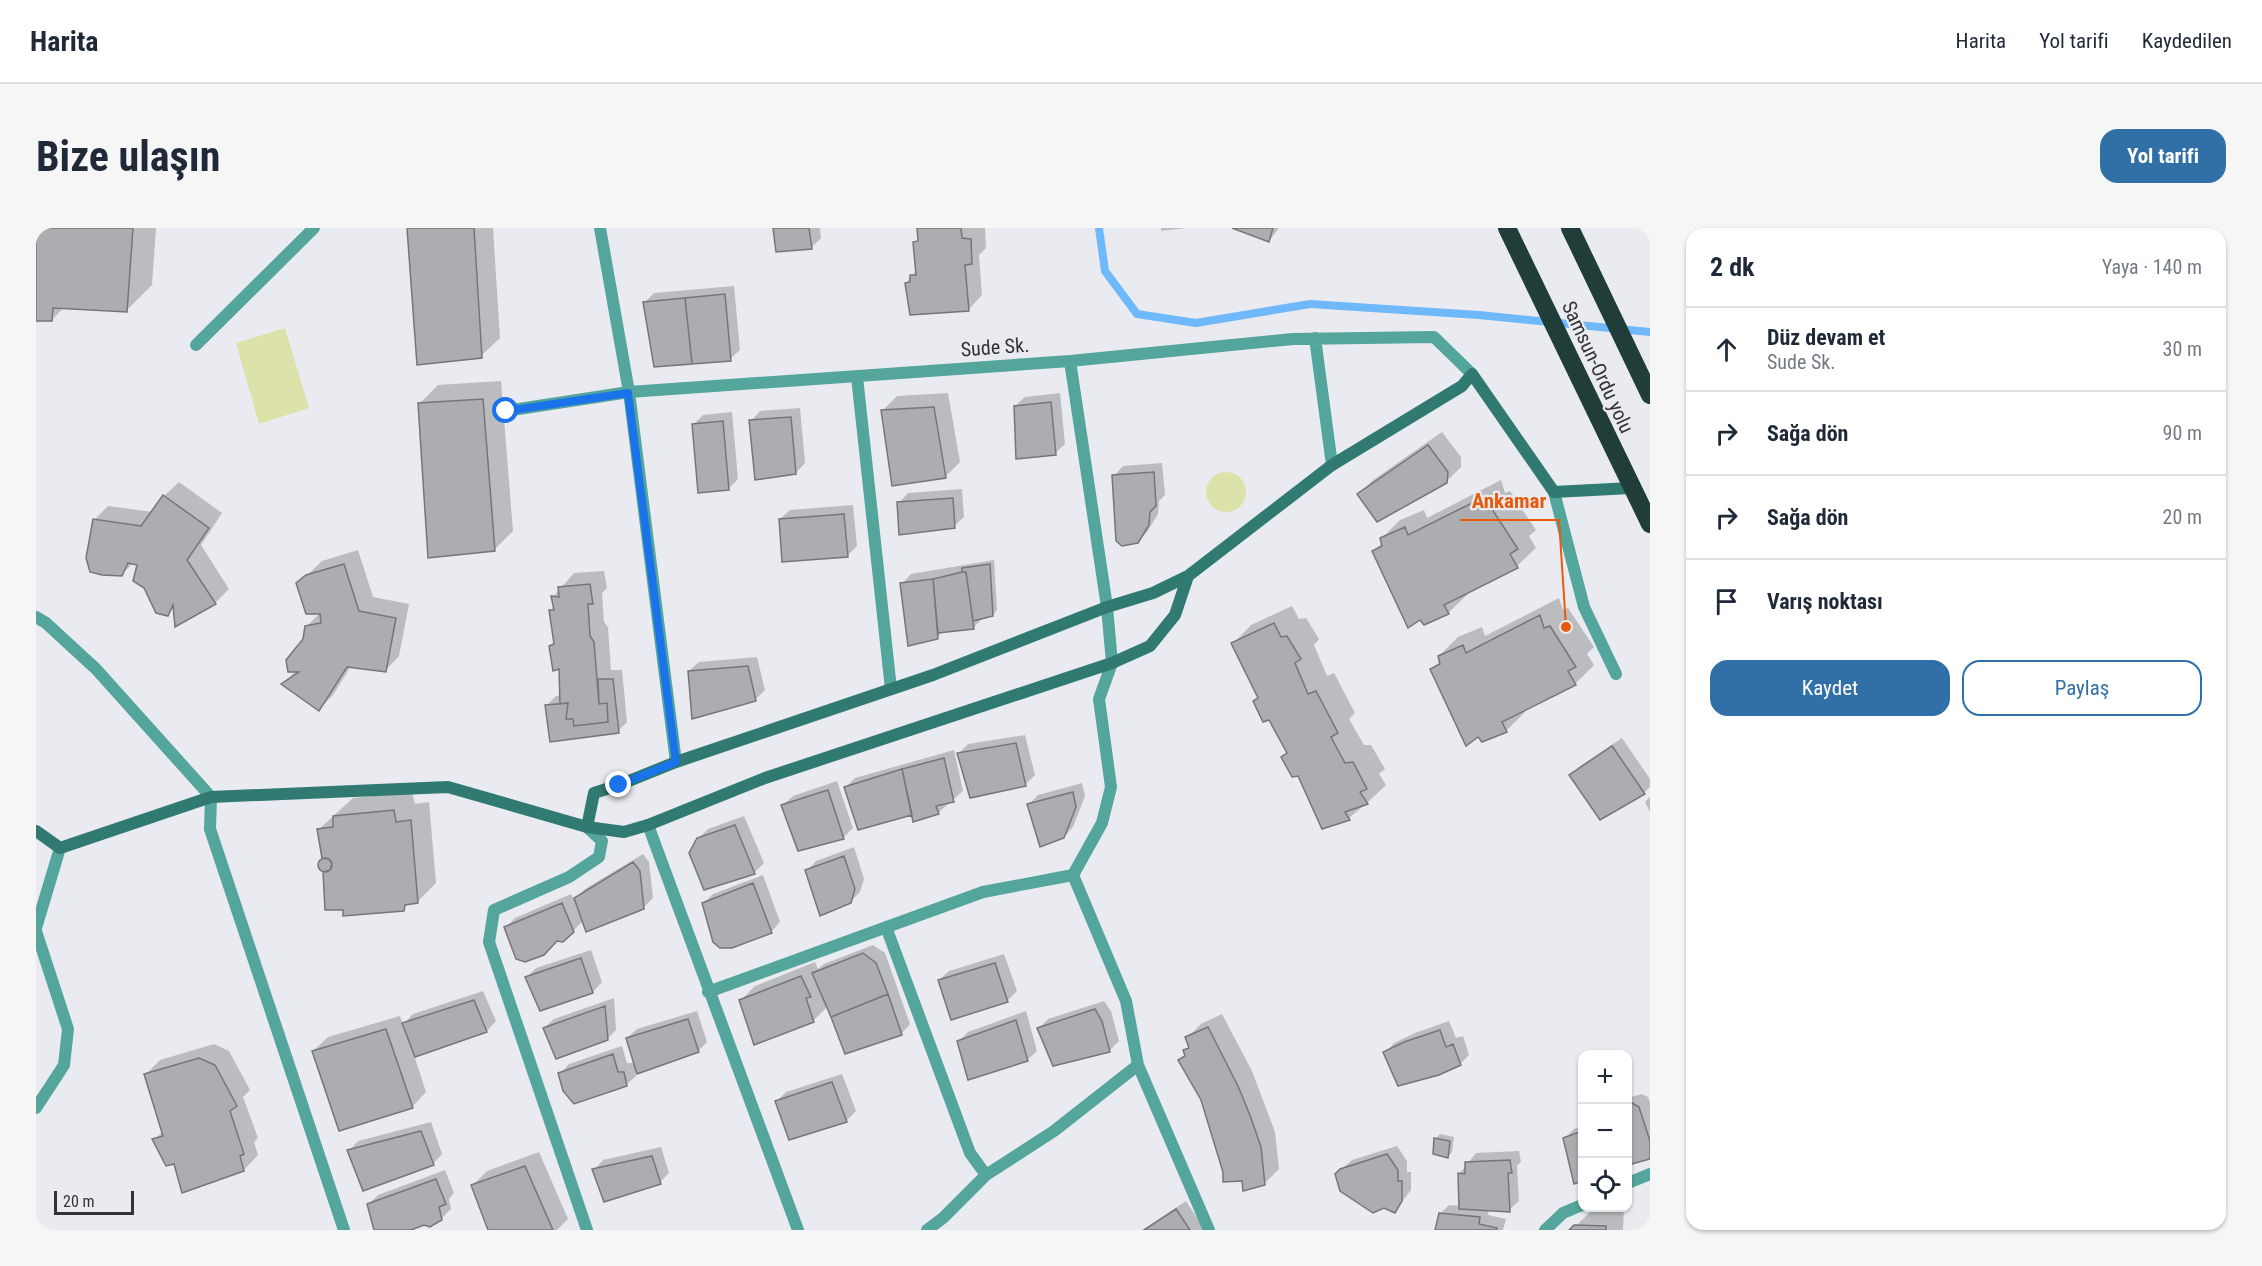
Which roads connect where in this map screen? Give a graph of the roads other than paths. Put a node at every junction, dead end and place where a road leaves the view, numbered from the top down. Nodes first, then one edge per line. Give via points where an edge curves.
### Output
1 (314, 228) edge
2 (600, 228) edge
3 (1507, 228) edge
4 (1570, 228) edge
5 (1315, 338) junction
6 (196, 345) dead end
7 (1070, 361) junction
8 (1472, 374) junction
9 (857, 377) junction
10 (1649, 392) edge
11 (628, 393) junction
12 (506, 411) dead end
13 (1332, 465) junction
14 (1631, 488) junction
15 (1554, 492) junction
16 (1650, 524) edge
17 (1188, 576) junction
18 (1107, 607) junction
19 (36, 617) edge
20 (1112, 663) junction
21 (1616, 674) dead end
22 (891, 689) junction
23 (676, 762) junction
24 (211, 797) junction
25 (648, 825) junction
26 (587, 827) junction
27 (36, 831) edge
28 (60, 848) junction
29 (1073, 875) junction
30 (886, 927) junction
31 (36, 930) edge
32 (708, 992) junction
33 (1138, 1065) junction
34 (36, 1108) edge
35 (1650, 1174) edge
36 (986, 1175) junction
37 (1632, 1181) edge
38 (1578, 1206) edge
39 (344, 1230) edge
40 (586, 1230) edge
41 (798, 1230) edge
42 (927, 1230) edge
43 (1209, 1230) edge
44 (1545, 1230) edge

1 - 6 street
2 - 11 street
3 - 14 highway, Samsun-Ordu yolu
4 - 10 highway, Samsun-Ordu yolu
5 - 7 street, Sude Sk.
5 - 8 street, Sude Sk. via 1434,337
5 - 13 street
7 - 9 street, Sude Sk.
7 - 18 street
8 - 13 street via 1462,386
8 - 15 street
9 - 11 street, Sude Sk.
9 - 22 street
11 - 12 street, Sude Sk.
11 - 23 street
13 - 17 street
14 - 15 street
14 - 16 highway, Samsun-Ordu yolu
15 - 21 street via 1584,608
17 - 18 street via 1153,593
17 - 20 street via 1175,615 1150,646
18 - 20 street
18 - 22 street
19 - 24 street via 96,669
20 - 25 street via 765,778
20 - 29 street via 1099,699 1112,786 1102,823
22 - 23 street
23 - 26 street via 594,793
24 - 26 street via 448,786
24 - 28 street
24 - 39 street via 210,829
25 - 26 street via 624,832
25 - 32 street
26 - 40 street via 602,841 599,857 568,877 494,910 489,942
27 - 28 street
28 - 31 street
29 - 30 street via 983,892
29 - 33 street via 1126,1002
30 - 32 street
30 - 36 street via 970,1153
31 - 34 street via 68,1029 64,1065
32 - 41 street
33 - 36 street via 1054,1131
33 - 43 street
35 - 37 street
36 - 42 street
38 - 44 street via 1563,1213

